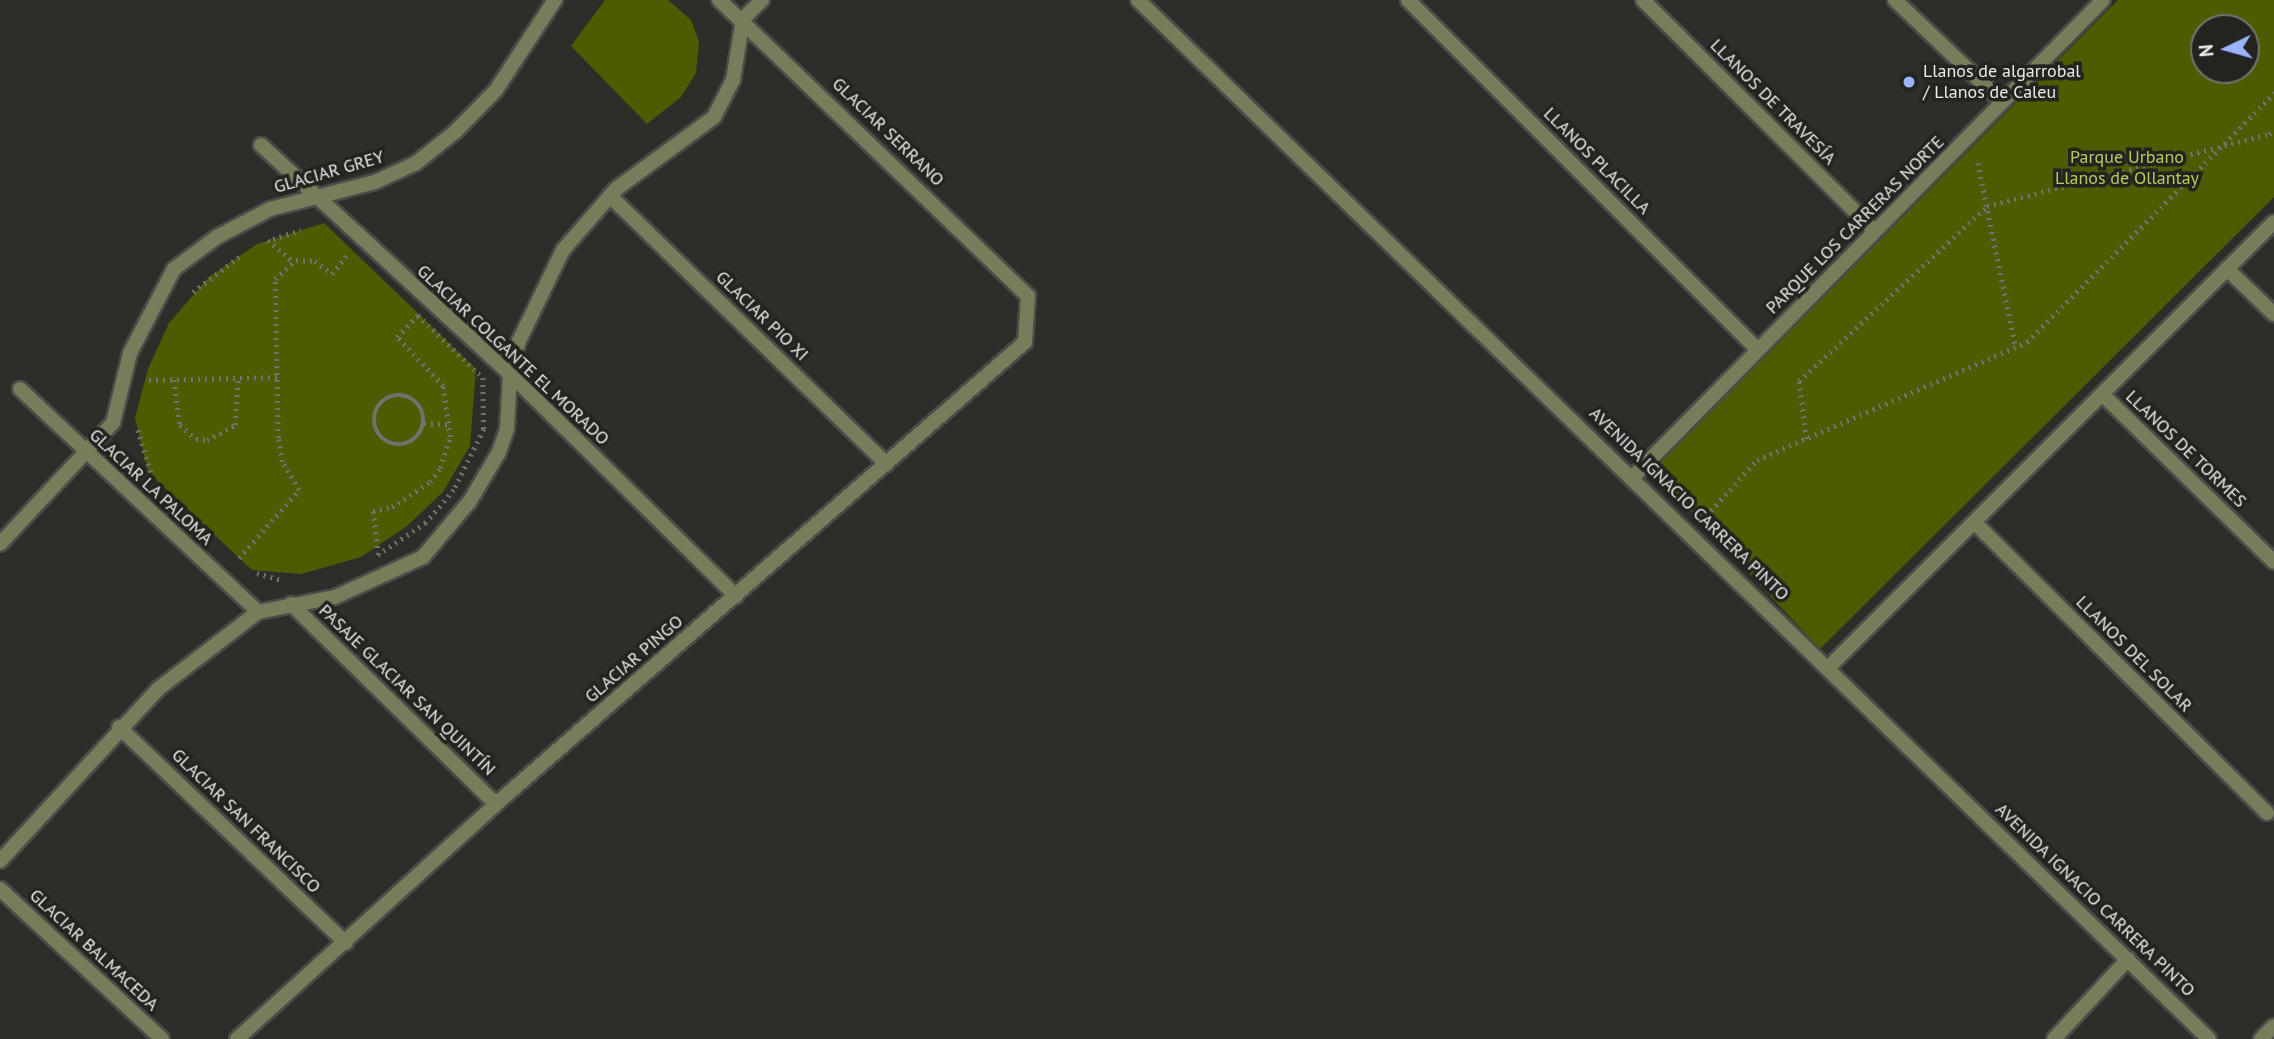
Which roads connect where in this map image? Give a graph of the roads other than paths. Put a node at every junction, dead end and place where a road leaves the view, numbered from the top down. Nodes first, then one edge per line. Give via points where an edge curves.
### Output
1 (555, 0) edge
2 (719, 0) edge
3 (762, 0) edge
4 (1138, 0) edge
5 (1408, 0) edge
6 (1643, 0) edge
7 (1895, 0) edge
8 (2103, 0) edge
9 (743, 19) junction
10 (2002, 102) junction
11 (261, 145) dead end
12 (610, 196) junction
13 (316, 198) junction
14 (2274, 222) edge
15 (1875, 231) junction
16 (2227, 269) junction
17 (1028, 296) joint
18 (2274, 314) edge
19 (1758, 350) junction
20 (510, 374) junction
21 (20, 389) dead end
22 (2102, 394) junction
23 (87, 453) junction
24 (887, 464) junction
25 (1633, 476) junction
26 (1974, 522) junction
27 (0, 544) edge
28 (2274, 562) edge
29 (736, 596) junction
30 (291, 604) junction
31 (258, 612) junction
32 (1829, 667) junction
33 (119, 727) junction
34 (496, 804) junction
35 (2267, 814) dead end
36 (0, 861) edge
37 (0, 890) edge
38 (346, 943) junction
39 (2127, 959) junction
40 (2274, 1026) edge
41 (162, 1039) edge
42 (237, 1039) edge
43 (2054, 1039) edge
44 (2209, 1039) edge
45 (2261, 1039) edge

1 - 13 street, GLACIAR GREY via 496,90 455,132 416,163 375,182
2 - 9 street, GLACIAR SERRANO
3 - 9 street
4 - 25 street, AVENIDA IGNACIO CARRERA PINTO
5 - 19 street, LLANOS PLACILLA
6 - 15 street, LLANOS DE TRAVESÍA
7 - 10 street
8 - 10 street, PARQUE LOS CARRERAS NORTE
9 - 12 street via 733,80 714,117
9 - 17 street, GLACIAR SERRANO
10 - 15 street, PARQUE LOS CARRERAS NORTE
11 - 13 street, GLACIAR COLGANTE EL MORADO
12 - 20 street via 563,250 546,279
12 - 24 street, GLACIAR PIO XI
13 - 20 street, GLACIAR COLGANTE EL MORADO
13 - 23 street, GLACIAR GREY via 270,209 217,237 174,269 130,353 113,423
14 - 16 street
15 - 19 street, PARQUE LOS CARRERAS NORTE
16 - 18 street
16 - 22 street
17 - 24 street, GLACIAR PINGO via 1025,342
19 - 25 street, PARQUE LOS CARRERAS NORTE
20 - 29 street, GLACIAR COLGANTE EL MORADO
20 - 30 street via 507,429 499,452 470,500 423,557 335,597
21 - 23 street, GLACIAR LA PALOMA
22 - 26 street
22 - 28 street, LLANOS DE TORMES
23 - 27 street, GLACIAR GREY
23 - 31 street, GLACIAR LA PALOMA
24 - 29 street, GLACIAR PINGO
25 - 32 street, AVENIDA IGNACIO CARRERA PINTO
26 - 32 street
26 - 35 street, LLANOS DEL SOLAR
29 - 34 street, GLACIAR PINGO
30 - 31 street
30 - 34 street, PASAJE GLACIAR SAN QUINTÍN
31 - 33 street via 190,662
32 - 39 street, AVENIDA IGNACIO CARRERA PINTO
33 - 36 street
33 - 38 street, GLACIAR SAN FRANCISCO
34 - 38 street, GLACIAR PINGO
37 - 41 street, GLACIAR BALMACEDA
38 - 42 street, GLACIAR PINGO
39 - 43 street
39 - 44 street, AVENIDA IGNACIO CARRERA PINTO
40 - 45 street

